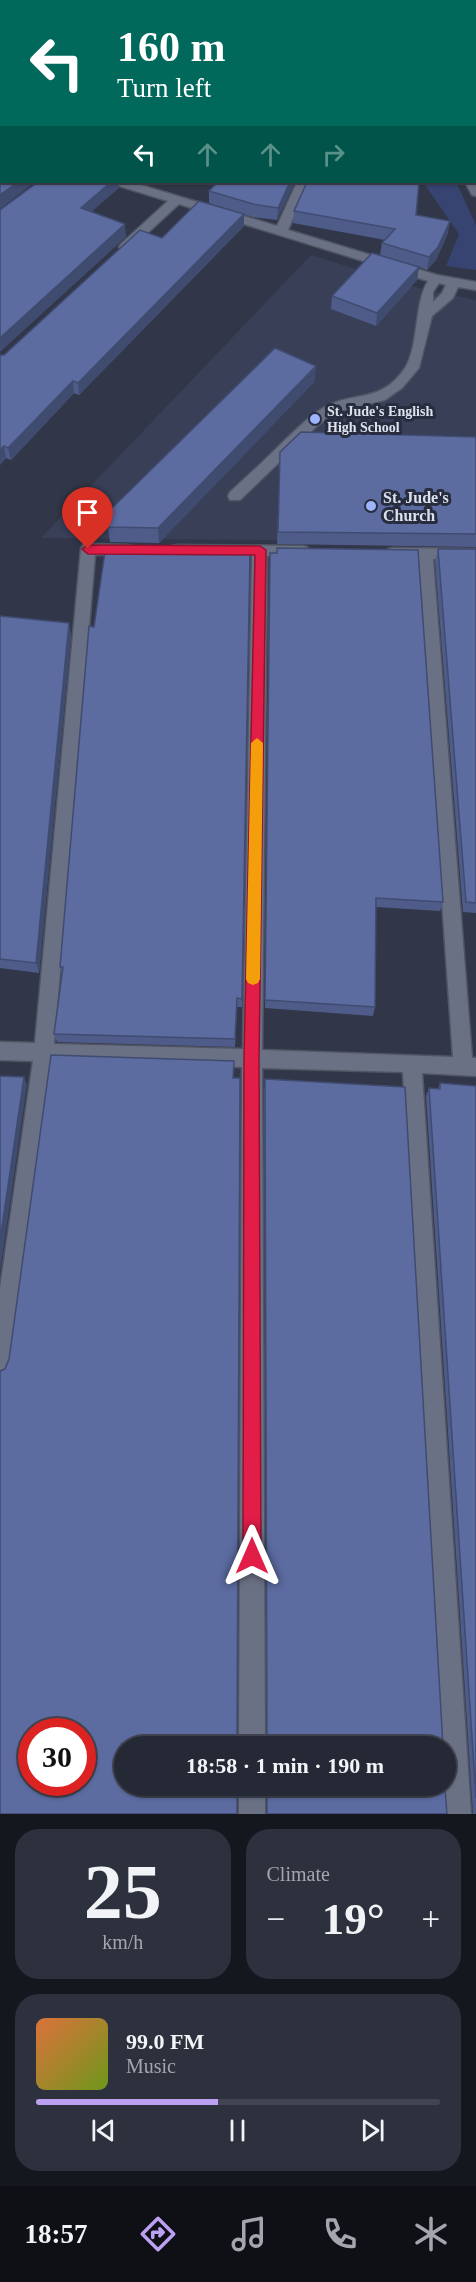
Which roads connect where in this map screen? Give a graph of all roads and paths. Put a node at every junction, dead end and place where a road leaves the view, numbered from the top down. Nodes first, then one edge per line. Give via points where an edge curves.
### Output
1 (130, 183) edge
2 (303, 183) edge
3 (177, 199) junction
4 (281, 231) junction
5 (118, 253) edge
6 (435, 279) junction
7 (454, 282) junction
8 (476, 286) edge
9 (426, 315) junction
10 (235, 496) dead end
11 (260, 550) junction
12 (319, 551) edge
13 (378, 552) edge
14 (425, 553) junction
15 (476, 554) edge
16 (0, 1051) edge
17 (44, 1051) junction
18 (252, 1058) junction
19 (412, 1063) junction
20 (470, 1067) edge
21 (0, 1363) edge
22 (252, 1736) edge
23 (252, 1796) edge
24 (252, 1814) edge
25 (458, 1814) edge

1 - 3 street
2 - 4 street
3 - 4 street
3 - 5 street
4 - 6 street
6 - 7 street
6 - 9 street via 427,292
7 - 8 street
7 - 9 street via 448,295
9 - 10 street via 412,368 397,385 380,398 331,409
11 - 12 street
11 - 17 street via 88,549
11 - 18 street
13 - 14 street
14 - 15 street
14 - 20 street
16 - 17 street
17 - 18 street
17 - 21 street
18 - 19 street
18 - 22 street
19 - 20 street
19 - 25 street
23 - 24 street

